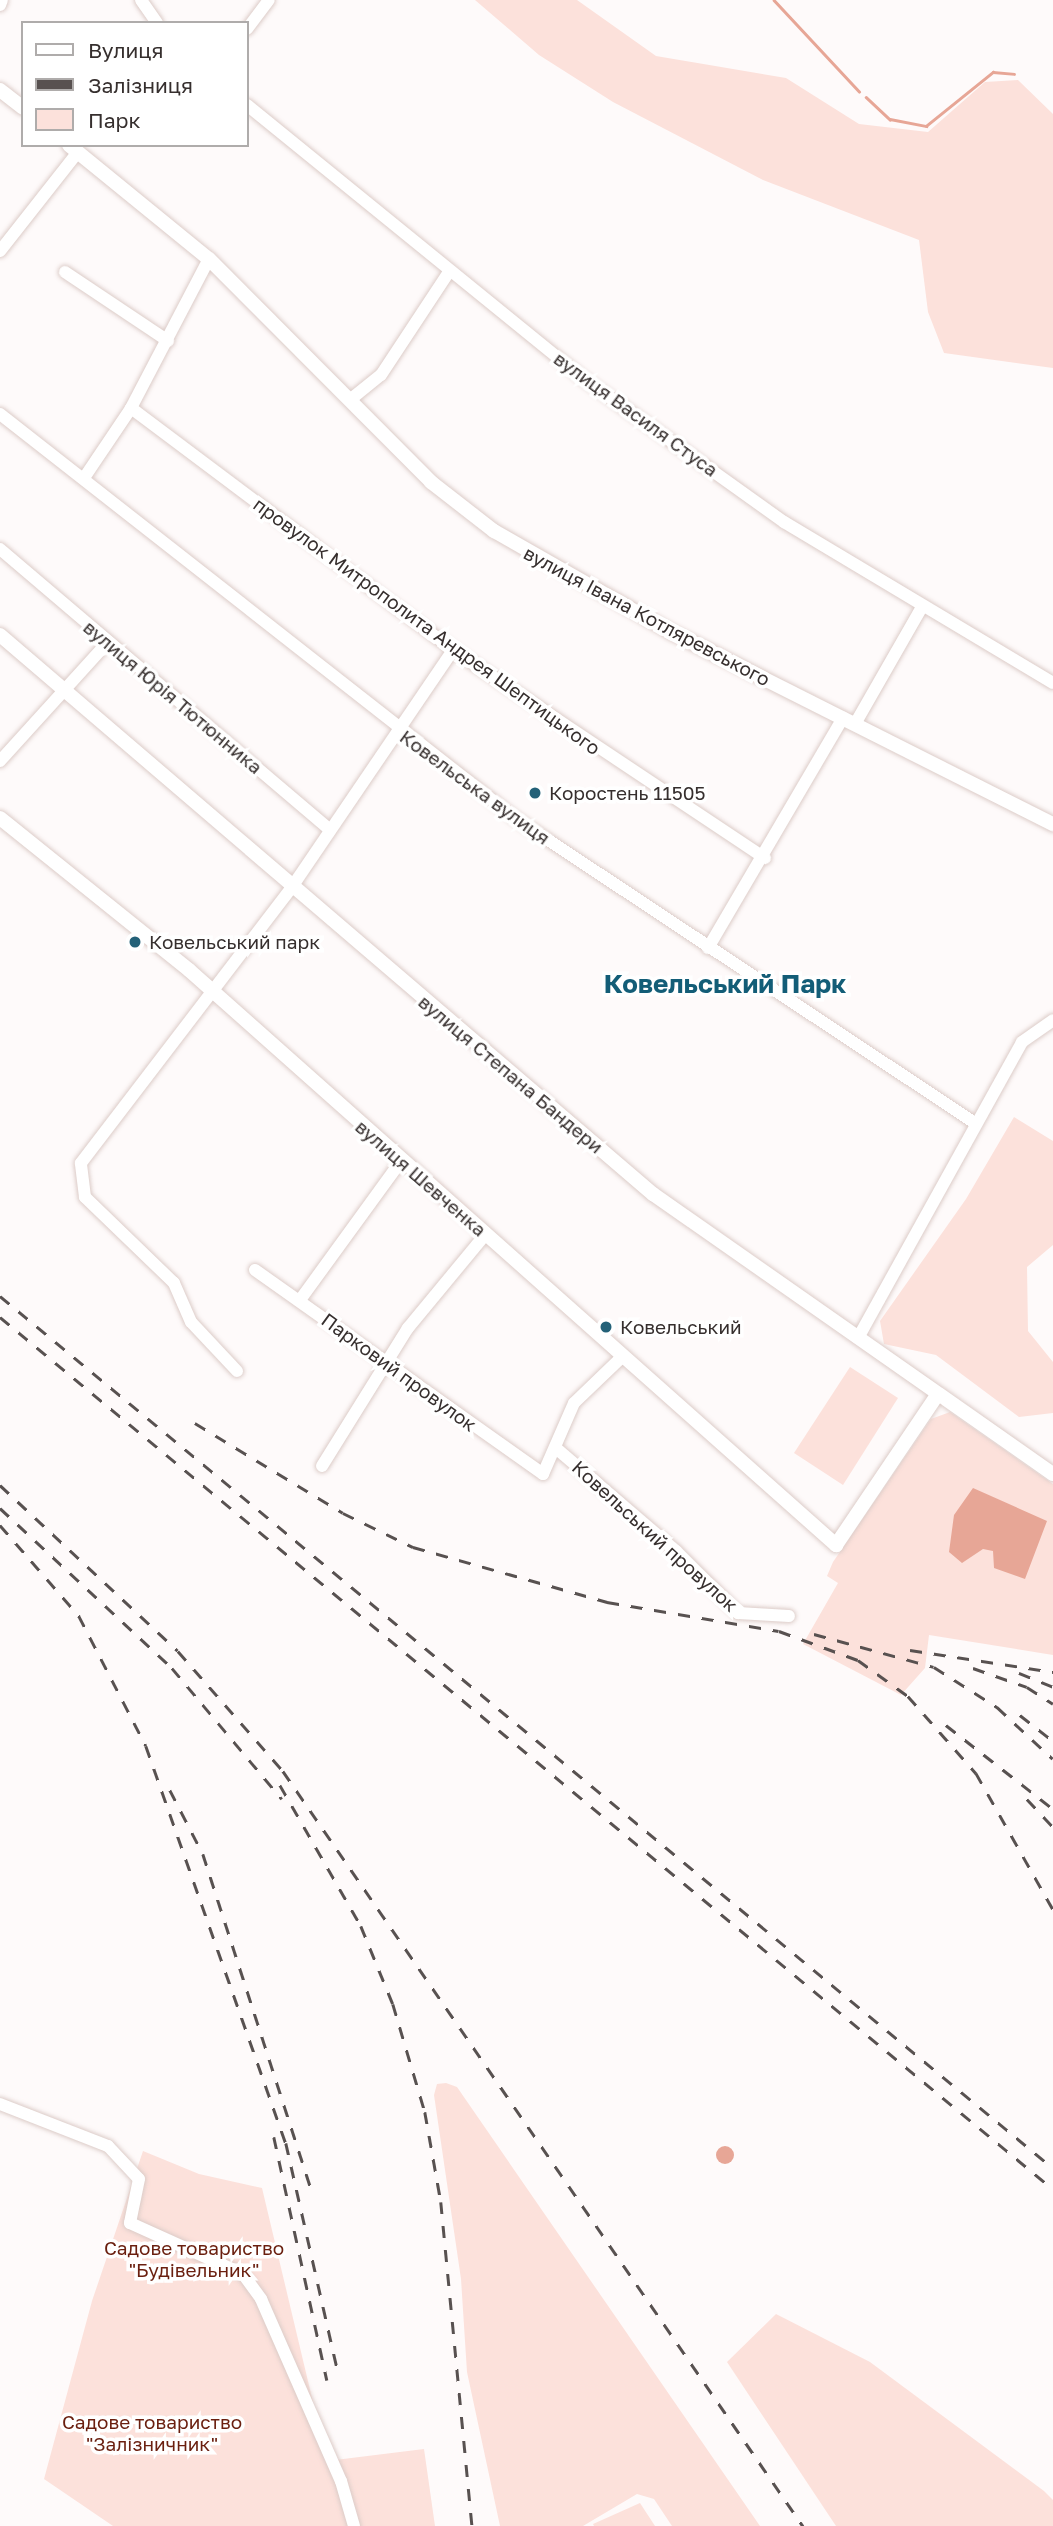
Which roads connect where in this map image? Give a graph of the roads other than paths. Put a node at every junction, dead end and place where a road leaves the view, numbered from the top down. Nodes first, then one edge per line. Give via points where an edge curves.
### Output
1 (141, 0) edge
2 (269, 0) edge
3 (156, 21) edge
4 (248, 28) edge
5 (0, 90) edge
6 (21, 106) edge
7 (248, 106) edge
8 (73, 149) edge
9 (0, 251) edge
10 (209, 259) junction
11 (65, 272) dead end
12 (449, 272) junction
13 (168, 341) junction
14 (351, 399) junction
15 (131, 408) junction
16 (0, 414) edge
17 (84, 478) junction
18 (0, 549) edge
19 (922, 607) junction
20 (0, 635) edge
21 (108, 642) junction
22 (453, 650) junction
23 (1053, 683) edge
24 (66, 690) junction
25 (849, 721) junction
26 (396, 729) junction
27 (0, 761) edge
28 (0, 818) edge
29 (1053, 824) edge
30 (330, 830) junction
31 (765, 858) junction
32 (292, 887) junction
33 (708, 948) junction
34 (214, 992) junction
35 (1053, 1020) edge
36 (975, 1123) junction
37 (401, 1161) junction
38 (485, 1235) junction
39 (255, 1270) dead end
40 (300, 1300) junction
41 (858, 1338) junction
42 (623, 1356) junction
43 (387, 1363) junction
44 (237, 1371) dead end
45 (937, 1395) junction
46 (557, 1449) junction
47 (322, 1466) dead end
48 (1053, 1474) edge
49 (789, 1616) dead end
50 (0, 2104) edge
51 (354, 2526) edge

1 - 3 street
2 - 4 street
5 - 6 street
7 - 12 street, вулиця Василя Стуса
8 - 9 street
8 - 10 street, вулиця Івана Котляревського
10 - 13 street
10 - 14 street, вулиця Івана Котляревського
11 - 13 street
12 - 14 street via 380,375
12 - 19 street, вулиця Василя Стуса via 784,522
13 - 15 street
14 - 25 street, вулиця Івана Котляревського via 431,482 494,531 568,577
15 - 17 street
15 - 22 street, провулок Митрополита Андрея Шептицького
16 - 17 street, Ковельська вулиця
17 - 26 street, Ковельська вулиця
18 - 21 street, вулиця Юрія Тютюнника
19 - 23 street, вулиця Василя Стуса
19 - 25 street
20 - 24 street, вулиця Степана Бандери
21 - 24 street
21 - 30 street, вулиця Юрія Тютюнника
22 - 26 street
22 - 31 street, провулок Митрополита Андрея Шептицького
24 - 27 street
24 - 32 street, вулиця Степана Бандери
25 - 29 street, вулиця Івана Котляревського
25 - 31 street
26 - 30 street
26 - 33 street, Ковельська вулиця
28 - 34 street, вулиця Шевченка
30 - 32 street
31 - 33 street
32 - 34 street
32 - 41 street, вулиця Степана Бандери via 653,1194
33 - 36 street, Ковельська вулиця
34 - 37 street, вулиця Шевченка
34 - 44 street via 81,1163 79,1180 85,1197 174,1283 191,1322
35 - 36 street via 1022,1042
36 - 41 street
37 - 38 street, вулиця Шевченка
37 - 40 street
38 - 42 street, вулиця Шевченка
38 - 43 street via 408,1328
39 - 40 street, Парковий провулок
40 - 43 street, Парковий провулок
41 - 45 street, вулиця Степана Бандери
42 - 45 street, вулиця Шевченка via 836,1545
42 - 46 street, Ковельський провулок via 574,1403
43 - 46 street, Парковий провулок via 544,1474
43 - 47 street
45 - 48 street, вулиця Степана Бандери
46 - 49 street, Ковельський провулок via 738,1613
50 - 51 street via 118,2153 139,2179 130,2223 243,2274 261,2299 341,2481

